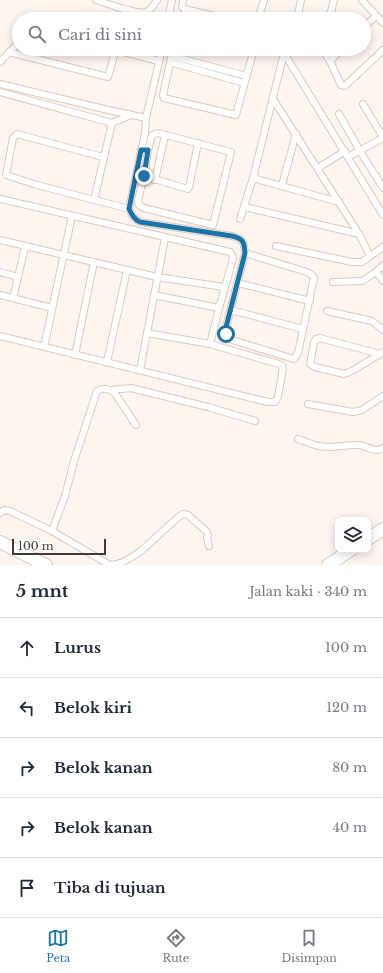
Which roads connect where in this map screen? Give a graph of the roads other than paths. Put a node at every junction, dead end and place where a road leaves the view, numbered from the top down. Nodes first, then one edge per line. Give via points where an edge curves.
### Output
1 (96, 0) edge
2 (157, 0) edge
3 (172, 0) edge
4 (183, 0) edge
5 (264, 0) edge
6 (301, 0) edge
7 (334, 0) edge
8 (362, 0) edge
9 (108, 2) edge
10 (138, 12) edge
11 (148, 12) edge
12 (169, 12) edge
13 (197, 12) edge
14 (260, 12) edge
15 (298, 12) edge
16 (331, 12) edge
17 (376, 16) junction
18 (371, 21) edge
19 (383, 24) edge
20 (383, 50) edge
21 (10, 52) edge
22 (26, 56) edge
23 (114, 56) edge
24 (139, 56) edge
25 (160, 56) edge
26 (172, 56) edge
27 (252, 56) edge
28 (282, 56) edge
29 (286, 56) edge
30 (327, 56) edge
31 (335, 56) edge
32 (171, 59) junction
33 (159, 61) junction
34 (330, 61) junction
35 (0, 62) edge
36 (246, 76) junction
37 (244, 83) junction
38 (0, 84) edge
39 (0, 93) edge
40 (274, 99) junction
41 (363, 104) dead end
42 (339, 114) dead end
43 (131, 115) junction
44 (146, 118) junction
45 (112, 123) junction
46 (296, 134) junction
47 (165, 135) junction
48 (383, 137) edge
49 (198, 143) junction
50 (141, 150) junction
51 (148, 150) junction
52 (345, 151) junction
53 (360, 151) junction
54 (103, 157) junction
55 (348, 157) junction
56 (318, 168) junction
57 (144, 176) junction
58 (254, 178) junction
59 (155, 180) junction
60 (381, 180) edge
61 (282, 186) junction
62 (383, 188) edge
63 (0, 199) edge
64 (94, 200) junction
65 (339, 202) junction
66 (245, 207) junction
67 (129, 209) junction
68 (383, 215) edge
69 (72, 216) junction
70 (240, 219) dead end
71 (359, 234) junction
72 (165, 238) junction
73 (0, 240) edge
74 (276, 246) dead end
75 (25, 247) junction
76 (383, 247) edge
77 (245, 253) junction
78 (64, 255) junction
79 (370, 256) junction
80 (94, 262) junction
81 (383, 265) edge
82 (126, 270) junction
83 (0, 272) edge
84 (376, 272) junction
85 (18, 277) junction
86 (157, 277) junction
87 (383, 281) edge
88 (333, 282) dead end
89 (238, 283) junction
90 (224, 287) junction
91 (0, 295) edge
92 (154, 295) junction
93 (13, 298) junction
94 (310, 301) junction
95 (52, 308) junction
96 (219, 308) junction
97 (231, 310) junction
98 (327, 311) dead end
99 (303, 329) junction
100 (383, 330) edge
101 (147, 333) junction
102 (0, 336) edge
103 (210, 344) junction
104 (44, 347) junction
105 (381, 353) edge
106 (75, 355) junction
107 (107, 362) junction
108 (140, 370) junction
109 (110, 390) junction
110 (383, 396) edge
111 (308, 404) dead end
112 (255, 421) dead end
113 (136, 425) dead end
114 (298, 439) dead end
115 (383, 448) edge
116 (0, 513) edge
117 (383, 529) edge
118 (52, 531) junction
119 (371, 537) edge
120 (0, 542) edge
121 (210, 546) dead end
122 (346, 553) edge
123 (46, 565) edge
124 (111, 565) edge
125 (328, 565) edge

1 - 9 street
2 - 11 street
3 - 12 street
4 - 13 street via 184,9
5 - 14 street
6 - 15 street
7 - 16 street
8 - 17 street
9 - 10 street
17 - 18 street
17 - 19 street
20 - 34 street via 345,86 341,85
21 - 35 street
22 - 23 street via 108,77
24 - 33 street
25 - 33 street
26 - 32 street
27 - 36 street
28 - 40 street
29 - 52 street
30 - 34 street
31 - 34 street
32 - 36 street
32 - 37 street
32 - 37 street via 162,95 166,98 236,115
33 - 44 street
36 - 37 street
38 - 43 street
39 - 45 street
40 - 46 street
40 - 58 street
41 - 48 street
42 - 53 street
43 - 44 street
43 - 45 street
44 - 50 street
45 - 54 street
46 - 56 street
46 - 61 street
47 - 49 street
47 - 51 street via 152,134
47 - 59 street
48 - 53 street
49 - 57 street via 231,152 212,225 141,207 138,200
49 - 59 street via 189,188
50 - 51 street
50 - 67 street
51 - 57 street
52 - 55 street
52 - 56 street
53 - 55 street
53 - 60 street
54 - 64 street
54 - 64 street via 17,134 13,138 6,175
55 - 68 street
56 - 65 street
57 - 59 street
58 - 61 street
58 - 66 street
60 - 62 street
61 - 65 street
63 - 69 street
64 - 67 street
65 - 71 street
66 - 70 street
66 - 71 street
67 - 77 street via 133,217 140,222 237,238 244,243
69 - 72 street
69 - 78 street
71 - 79 street
72 - 86 street
72 - 90 street via 230,252 233,259
73 - 75 street
74 - 79 street via 352,262 362,262
75 - 78 street
75 - 85 street
76 - 79 street
77 - 89 street
77 - 94 street via 311,274 315,281
78 - 80 street
78 - 95 street
80 - 82 street
80 - 106 street
81 - 84 street
82 - 86 street
82 - 107 street
83 - 85 street
84 - 87 street
84 - 88 street via 362,281
85 - 93 street
86 - 90 street
86 - 92 street
89 - 94 street
89 - 97 street
90 - 96 street
91 - 93 street
92 - 96 street
92 - 101 street
93 - 95 street
94 - 99 street
95 - 104 street
96 - 103 street
97 - 99 street
97 - 99 street via 225,331 228,339 290,359 297,355
98 - 100 street via 372,321
101 - 103 street
101 - 108 street
102 - 104 street
103 - 108 street via 283,367 276,402
104 - 106 street
105 - 105 street via 344,374 314,368 310,364 314,342 320,338
106 - 107 street
107 - 108 street
109 - 112 street via 131,388
109 - 113 street
109 - 118 street via 100,389 96,392 74,461 66,496
110 - 111 street via 362,410 353,412
114 - 115 street via 319,446 357,445 376,450
116 - 118 street via 10,510
117 - 119 highway
118 - 124 street
120 - 123 highway
121 - 124 street via 207,532 185,514 135,554 118,564
122 - 125 highway

